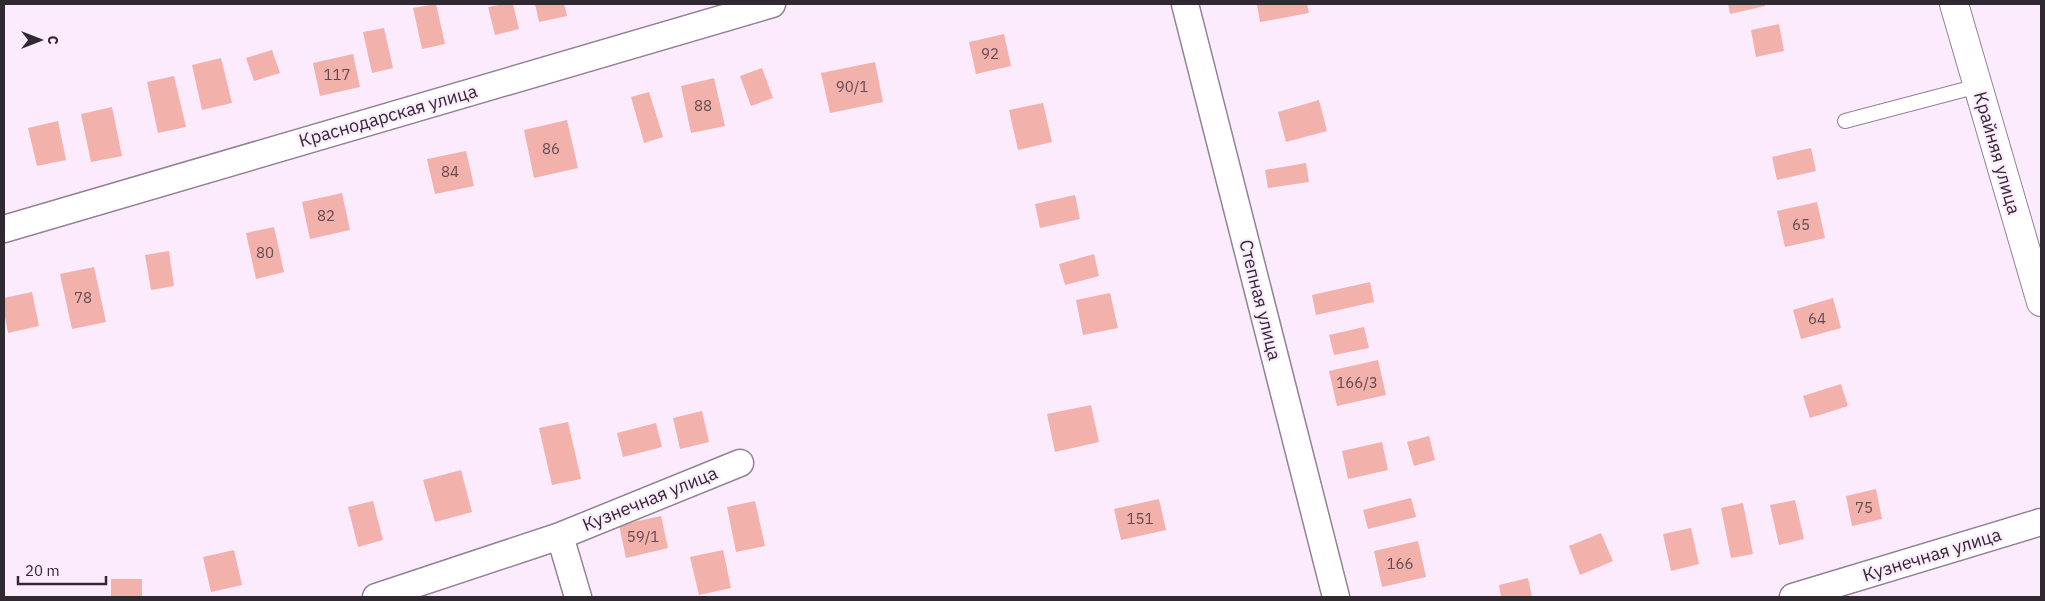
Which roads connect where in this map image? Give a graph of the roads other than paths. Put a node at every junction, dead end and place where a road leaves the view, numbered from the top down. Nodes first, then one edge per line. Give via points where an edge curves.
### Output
1 (772, 4) edge
2 (1185, 4) edge
3 (1954, 4) edge
4 (1978, 86) junction
5 (1845, 121) dead end
6 (4, 229) edge
7 (2041, 302) edge
8 (740, 463) dead end
9 (2041, 522) edge
10 (560, 536) junction
11 (376, 597) edge
12 (578, 597) edge
13 (1336, 597) edge
14 (1794, 597) edge

1 - 6 street, Краснодарская улица
2 - 13 street, Степная улица
3 - 4 main road, Крайняя улица
4 - 5 lane
4 - 7 main road, Крайняя улица
8 - 10 street, Кузнечная улица
9 - 14 street, Кузнечная улица
10 - 11 street, Кузнечная улица
10 - 12 street, Кузнечная улица

